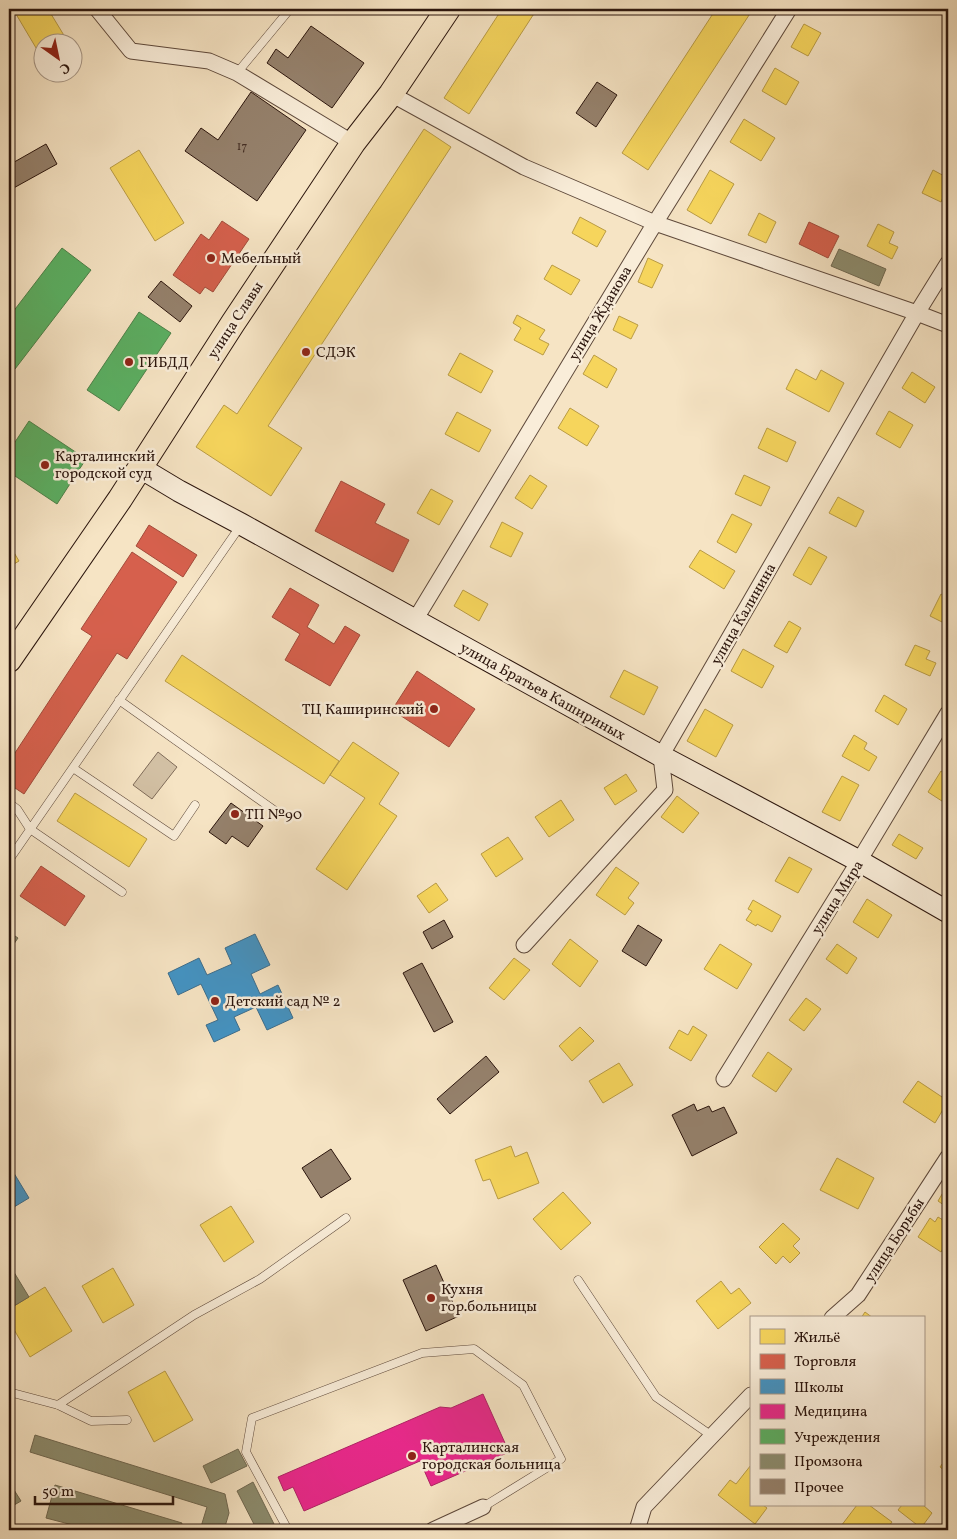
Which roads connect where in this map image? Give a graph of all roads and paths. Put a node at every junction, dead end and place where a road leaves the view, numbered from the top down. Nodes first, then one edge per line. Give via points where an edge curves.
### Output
1 (97, 9) edge
2 (290, 9) edge
3 (448, 9) edge
4 (789, 9) edge
5 (237, 73) junction
6 (390, 94) junction
7 (353, 143) junction
8 (655, 223) junction
9 (948, 263) edge
10 (918, 313) junction
11 (948, 325) edge
12 (139, 467) junction
13 (242, 524) junction
14 (415, 620) junction
15 (9, 660) edge
16 (119, 700) junction
17 (948, 713) edge
18 (661, 756) junction
19 (73, 768) junction
20 (9, 802) edge
21 (195, 805) dead end
22 (278, 813) dead end
23 (30, 830) junction
24 (9, 860) edge
25 (859, 861) junction
26 (122, 892) dead end
27 (948, 912) edge
28 (524, 945) dead end
29 (724, 1079) dead end
30 (948, 1157) edge
31 (346, 1218) dead end
32 (578, 1280) dead end
33 (834, 1316) edge
34 (9, 1392) edge
35 (750, 1397) edge
36 (58, 1405) junction
37 (127, 1420) dead end
38 (712, 1436) junction
39 (483, 1507) joint
40 (288, 1530) edge
41 (434, 1530) edge
42 (637, 1530) edge

1 - 5 street via 130,51 209,62
2 - 5 lane
3 - 6 main road, улица Славы
4 - 8 street, улица Жданова
5 - 7 street
6 - 7 main road, улица Славы
6 - 8 street via 524,168
7 - 12 main road, улица Славы
8 - 10 street
8 - 14 street, улица Жданова
9 - 10 street, улица Калинина
10 - 11 street
10 - 18 street, улица Калинина
12 - 13 main road, улица Братьев Кашириных
12 - 15 main road, улица Славы
13 - 14 main road, улица Братьев Кашириных
13 - 16 lane
14 - 18 main road, улица Братьев Кашириных
16 - 19 lane
16 - 22 lane
17 - 25 street, улица Мира
18 - 25 main road, улица Братьев Кашириных
18 - 28 street via 665,790
19 - 21 lane via 174,836
19 - 23 lane
20 - 23 lane via 18,809
23 - 24 lane
23 - 26 lane
25 - 27 main road, улица Братьев Кашириных
25 - 29 street, улица Мира
30 - 33 street, улица Борьбы via 858,1295
31 - 36 lane via 260,1279 194,1315
32 - 38 lane via 656,1396
34 - 36 lane
35 - 38 street
36 - 37 lane via 91,1421
38 - 42 street via 644,1507
39 - 40 lane via 561,1459 523,1385 474,1349 422,1353 252,1418 246,1452
39 - 41 street

